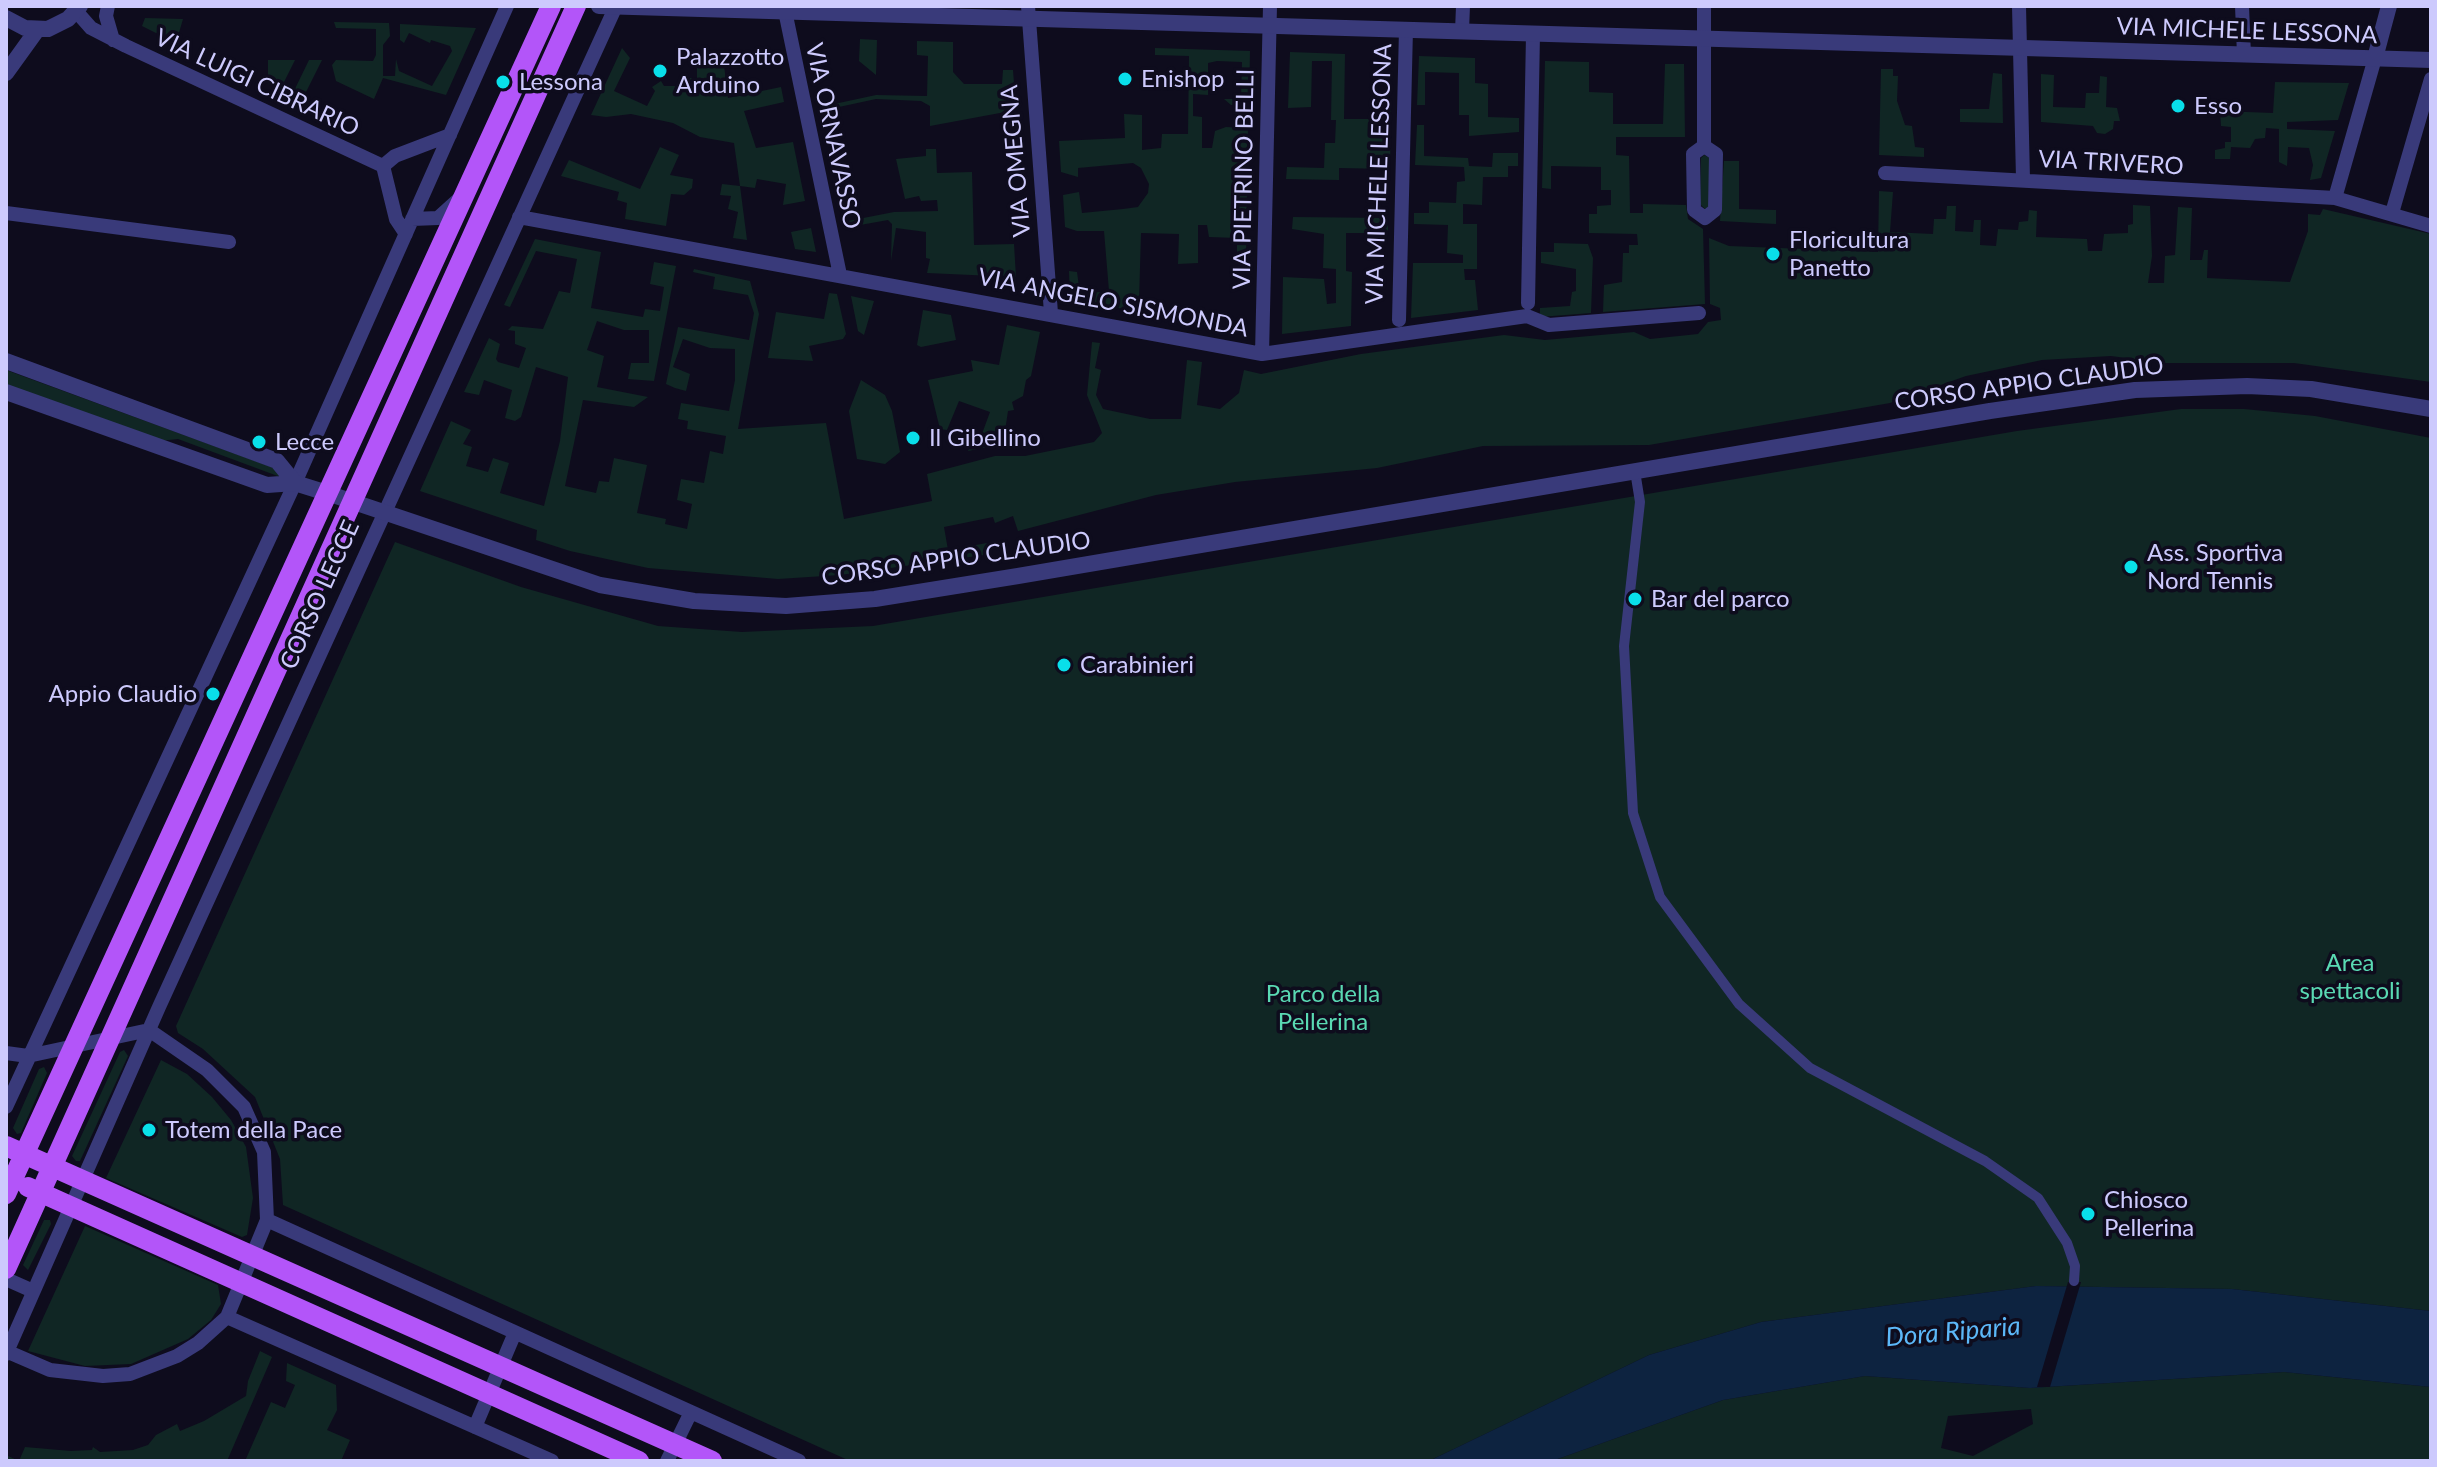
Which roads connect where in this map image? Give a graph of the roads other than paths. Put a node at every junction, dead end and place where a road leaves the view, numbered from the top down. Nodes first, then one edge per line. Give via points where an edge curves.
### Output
1 (108, 6) edge
2 (507, 6) edge
3 (551, 6) edge
4 (576, 6) edge
5 (599, 6) edge
6 (616, 6) edge
7 (1270, 6) edge
8 (1463, 6) edge
9 (1704, 6) edge
10 (2019, 6) edge
11 (2242, 6) edge
12 (2389, 6) edge
13 (79, 8) edge
14 (784, 9) edge
15 (1028, 12) edge
16 (6, 18) edge
17 (1270, 25) junction
18 (1406, 29) junction
19 (37, 30) junction
20 (1462, 31) junction
21 (1533, 34) junction
22 (1703, 38) junction
23 (113, 40) junction
24 (2020, 48) junction
25 (2244, 55) junction
26 (2375, 58) junction
27 (2431, 60) edge
28 (6, 73) edge
29 (2431, 79) edge
30 (450, 135) junction
31 (1704, 146) dead end
32 (383, 166) junction
33 (1885, 173) dead end
34 (2023, 179) junction
35 (468, 191) junction
36 (2335, 198) junction
37 (6, 213) edge
38 (2392, 213) junction
39 (519, 217) junction
40 (412, 219) junction
41 (2431, 226) edge
42 (406, 234) junction
43 (229, 242) dead end
44 (840, 275) junction
45 (1528, 303) dead end
46 (1051, 313) junction
47 (1699, 313) dead end
48 (1399, 320) dead end
49 (1262, 354) junction
50 (6, 361) edge
51 (6, 392) edge
52 (2431, 409) edge
53 (1635, 471) junction
54 (295, 483) junction
55 (327, 493) junction
56 (351, 501) junction
57 (385, 513) junction
58 (149, 1030) junction
59 (110, 1038) junction
60 (73, 1046) junction
61 (6, 1053) edge
62 (28, 1056) junction
63 (6, 1107) edge
64 (15, 1150) edge
65 (53, 1167) junction
66 (83, 1180) junction
67 (8, 1184) edge
68 (40, 1193) junction
69 (72, 1206) junction
70 (267, 1220) junction
71 (253, 1256) junction
72 (6, 1269) edge
73 (6, 1279) edge
74 (2074, 1281) dead end
75 (242, 1282) junction
76 (33, 1291) junction
77 (227, 1317) junction
78 (514, 1335) junction
79 (6, 1352) edge
80 (501, 1366) junction
81 (489, 1394) junction
82 (691, 1412) junction
83 (475, 1427) junction
84 (671, 1453) edge
85 (552, 1461) edge
86 (639, 1461) edge
87 (712, 1461) edge
88 (799, 1461) edge

1 - 23 street
2 - 30 street
3 - 35 main road, CORSO LECCE
4 - 56 main road, CORSO LECCE
5 - 6 street, VIA MICHELE LESSONA
6 - 14 street, VIA MICHELE LESSONA
6 - 39 street, CORSO LECCE
7 - 17 street, VIA PIETRINO BELLI
8 - 20 street
9 - 22 street
10 - 24 street
11 - 25 street
12 - 26 street
13 - 19 street via 59,25
13 - 23 street, VIA LUIGI CIBRARIO via 91,28
14 - 15 street, VIA MICHELE LESSONA
14 - 44 street, VIA ORNAVASSO
15 - 17 street, VIA MICHELE LESSONA
15 - 46 street, VIA OMEGNA
16 - 19 street
17 - 18 street, VIA MICHELE LESSONA
17 - 49 street, VIA PIETRINO BELLI
18 - 20 street, VIA MICHELE LESSONA
18 - 48 street, VIA MICHELE LESSONA
19 - 28 street
20 - 21 street, VIA MICHELE LESSONA
21 - 22 street, VIA MICHELE LESSONA
21 - 45 street
22 - 24 street, VIA MICHELE LESSONA
22 - 31 street
23 - 32 street, VIA LUIGI CIBRARIO
24 - 25 street, VIA MICHELE LESSONA
24 - 34 street
25 - 26 street, VIA MICHELE LESSONA
26 - 27 street, VIA MICHELE LESSONA
26 - 36 street
29 - 38 street
30 - 32 street via 395,156
30 - 40 street
32 - 42 street via 385,185
33 - 34 street, VIA TRIVERO
34 - 36 street, VIA TRIVERO
35 - 40 street, CORSO LECCE via 438,218
35 - 55 main road, CORSO LECCE
36 - 38 street, VIA TRIVERO
37 - 43 street
38 - 41 street, VIA TRIVERO
39 - 44 street, VIA ANGELO SISMONDA
39 - 57 street, CORSO LECCE
40 - 42 street
42 - 54 street
44 - 46 street, VIA ANGELO SISMONDA
46 - 49 street, VIA ANGELO SISMONDA
47 - 49 street, VIA ANGELO SISMONDA via 1549,325 1527,316
50 - 54 street, CORSO APPIO CLAUDIO via 277,461
51 - 54 street, CORSO APPIO CLAUDIO via 267,485
52 - 53 street, CORSO APPIO CLAUDIO via 2300,388 2141,389
53 - 57 street, CORSO APPIO CLAUDIO via 875,599 786,606 694,601 600,585
53 - 74 street via 1640,502 1624,646 1632,798 1660,897 1739,1004 1810,1068 1985,1161 2038,1198 2067,1243
54 - 55 street, CORSO APPIO CLAUDIO
54 - 62 street
55 - 56 street, CORSO APPIO CLAUDIO
55 - 60 main road, CORSO LECCE
56 - 57 street, CORSO APPIO CLAUDIO
56 - 59 main road, CORSO LECCE
57 - 58 street, CORSO LECCE
58 - 59 street
58 - 66 street, CORSO LECCE
58 - 70 street via 207,1070 244,1107 264,1152
59 - 60 street
59 - 65 main road, CORSO LECCE
60 - 62 street
60 - 64 main road, CORSO LECCE
61 - 62 street
62 - 63 street
64 - 65 main road
64 - 67 main road, CORSO LECCE
65 - 66 main road
65 - 68 main road, CORSO LECCE
66 - 69 street, CORSO LECCE
66 - 71 main road
67 - 68 main road
68 - 69 main road
68 - 72 main road, CORSO LECCE
69 - 75 main road
69 - 76 street, CORSO LECCE
70 - 71 street
70 - 78 street
71 - 75 street
71 - 80 main road
73 - 76 street
75 - 77 street
75 - 81 main road
76 - 79 street, CORSO LECCE
77 - 79 street via 177,1356 130,1374 50,1370
77 - 83 street
78 - 80 street
78 - 82 street
80 - 81 street
80 - 84 main road
81 - 83 street
81 - 86 main road
82 - 84 street
82 - 88 street
83 - 85 street
84 - 87 main road

